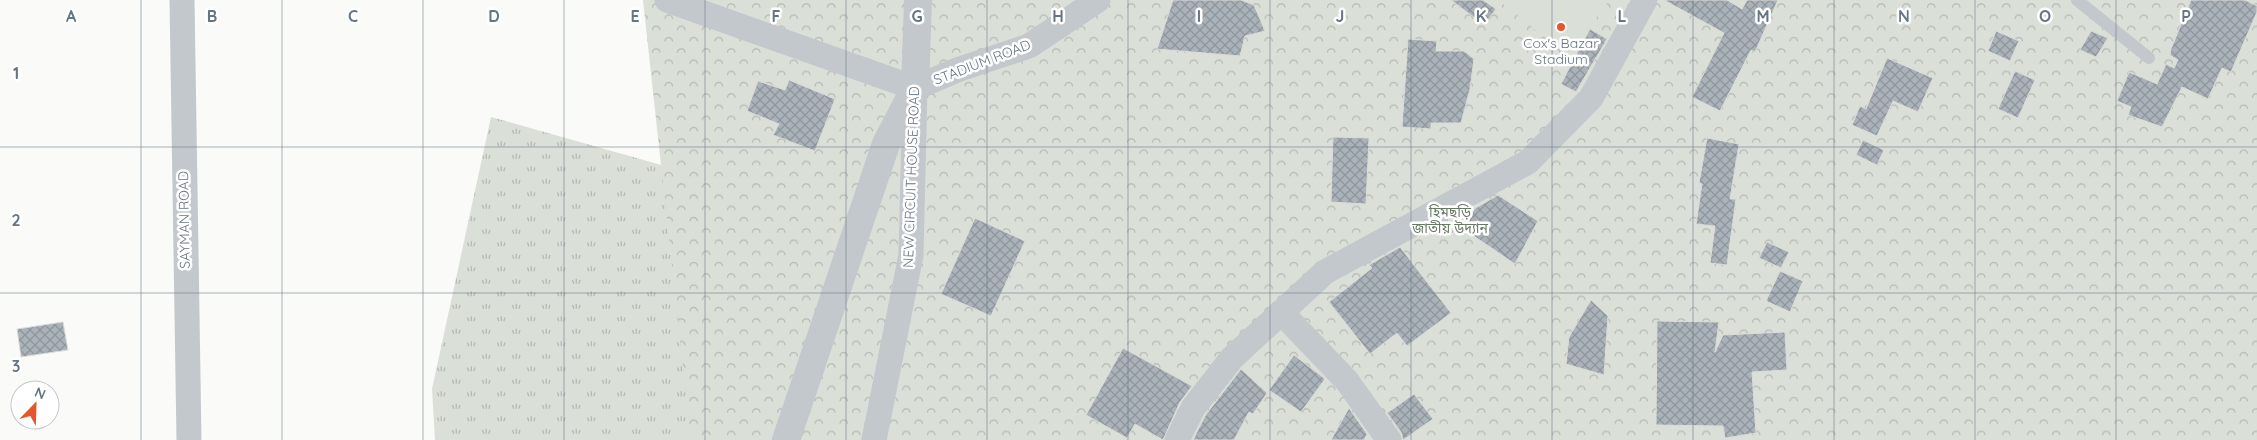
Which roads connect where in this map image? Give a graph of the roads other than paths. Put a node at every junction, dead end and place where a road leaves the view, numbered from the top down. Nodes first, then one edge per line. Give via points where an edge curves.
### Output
1 (182, 0) edge
2 (667, 0) edge
3 (918, 0) edge
4 (1098, 0) edge
5 (1645, 0) edge
6 (2077, 0) edge
7 (2149, 58) dead end
8 (915, 88) junction
9 (1281, 312) junction
10 (1378, 434) edge
11 (189, 440) edge
12 (786, 440) edge
13 (874, 440) edge
14 (1176, 440) edge

1 - 11 street, SAYMAN ROAD
2 - 8 street
3 - 8 street, NEW CIRCUIT HOUSE ROAD
4 - 8 street, STADIUM ROAD via 1029,46
5 - 9 street via 1591,98 1528,162 1325,272
6 - 7 lane
8 - 12 street via 886,144
8 - 13 street, NEW CIRCUIT HOUSE ROAD via 911,255
9 - 10 street via 1347,381
9 - 14 street via 1232,358 1192,408

